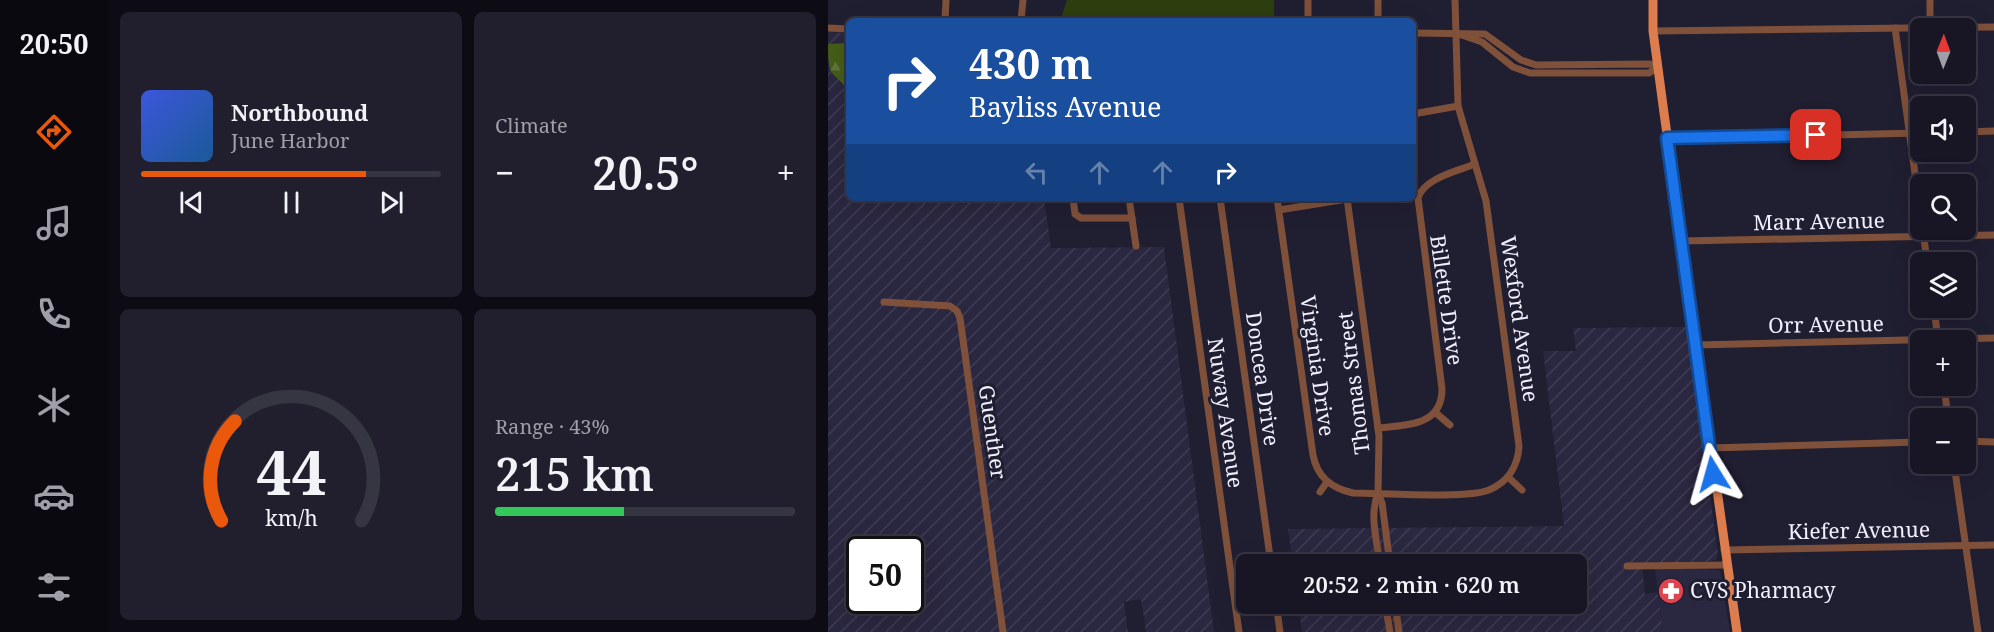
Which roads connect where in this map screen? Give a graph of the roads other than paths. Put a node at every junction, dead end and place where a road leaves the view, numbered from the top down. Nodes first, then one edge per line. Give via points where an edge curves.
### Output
1 (946, 0) edge
2 (1023, 0) edge
3 (1308, 0) edge
4 (1378, 0) edge
5 (1455, 0) edge
6 (1653, 0) edge
7 (1930, 0) edge
8 (945, 18) edge
9 (1021, 18) edge
10 (1308, 18) edge
11 (1378, 18) edge
12 (1930, 18) edge
13 (828, 27) edge
14 (1976, 27) edge
15 (1994, 27) edge
16 (1895, 28) junction
17 (1910, 28) edge
18 (846, 29) edge
19 (1653, 31) junction
20 (1416, 33) edge
21 (1456, 33) junction
22 (1658, 67) junction
23 (1458, 106) junction
24 (1416, 113) edge
25 (1976, 132) edge
26 (1994, 132) edge
27 (1909, 133) junction
28 (1667, 138) junction
29 (1475, 164) junction
30 (1915, 174) edge
31 (1073, 201) edge
32 (1129, 201) edge
33 (1179, 201) edge
34 (1220, 201) edge
35 (1278, 201) edge
36 (1335, 201) edge
37 (1347, 201) edge
38 (1279, 210) junction
39 (1132, 218) junction
40 (1910, 233) edge
41 (1976, 234) edge
42 (1994, 235) edge
43 (1682, 241) junction
44 (1136, 246) dead end
45 (884, 302) dead end
46 (1994, 338) edge
47 (1976, 339) edge
48 (1910, 341) edge
49 (1695, 345) junction
50 (1436, 413) junction
51 (1450, 425) dead end
52 (1378, 428) junction
53 (1976, 441) edge
54 (1910, 442) edge
55 (1994, 442) edge
56 (1710, 448) junction
57 (1955, 474) edge
58 (1508, 477) junction
59 (1327, 482) junction
60 (1522, 490) dead end
61 (1320, 492) dead end
62 (1378, 493) junction
63 (1965, 545) junction
64 (1994, 545) edge
65 (1724, 550) junction
66 (1270, 554) edge
67 (1379, 554) edge
68 (1388, 554) edge
69 (1727, 565) junction
70 (1627, 566) dead end
71 (1278, 614) edge
72 (1387, 614) edge
73 (1397, 614) edge
74 (1003, 632) edge
75 (1239, 632) edge
76 (1280, 632) edge
77 (1390, 632) edge
78 (1399, 632) edge
79 (1737, 632) edge
80 (1978, 632) edge

1 - 8 street
2 - 9 street
3 - 10 street
4 - 11 street
5 - 21 street, Wexford Avenue
6 - 19 main road
7 - 12 street
13 - 18 street
14 - 15 street
16 - 17 street
16 - 19 street
16 - 27 street
19 - 22 main road
20 - 21 street
21 - 22 street via 1482,42 1513,67 1530,73 1649,73
21 - 23 street, Wexford Avenue
22 - 28 main road
23 - 24 street
23 - 29 street, Wexford Avenue
25 - 26 street
27 - 28 street
27 - 30 street
28 - 43 main road
29 - 50 street, Billette Drive via 1430,183 1418,198 1442,389
29 - 58 street, Wexford Avenue via 1488,217 1518,430 1518,457
31 - 39 street via 1075,214 1081,219
32 - 39 street
33 - 75 street, Nuway Avenue
34 - 66 street, Doncea Drive
35 - 38 street, Virginia Drive
36 - 38 street
37 - 52 street, Thomas Street
38 - 59 street, Virginia Drive via 1313,455
39 - 44 street
40 - 43 street, Marr Avenue
41 - 42 street, Marr Avenue
43 - 49 main road
45 - 74 street, Guenther via 950,306 960,318
46 - 47 street, Orr Avenue
48 - 49 street, Orr Avenue
49 - 56 main road
50 - 51 street
50 - 52 street via 1418,423
52 - 62 street, Thomas Street
53 - 55 street
54 - 56 street
56 - 65 main road
57 - 63 street
58 - 60 street
58 - 62 street via 1480,492
59 - 61 street
59 - 62 street via 1353,493
62 - 67 street via 1374,522
62 - 68 street, Thomas Street
63 - 64 street, Kiefer Avenue
63 - 65 street, Kiefer Avenue
63 - 80 street
65 - 69 main road
69 - 70 street
69 - 79 main road
71 - 76 street
72 - 77 street
73 - 78 street

